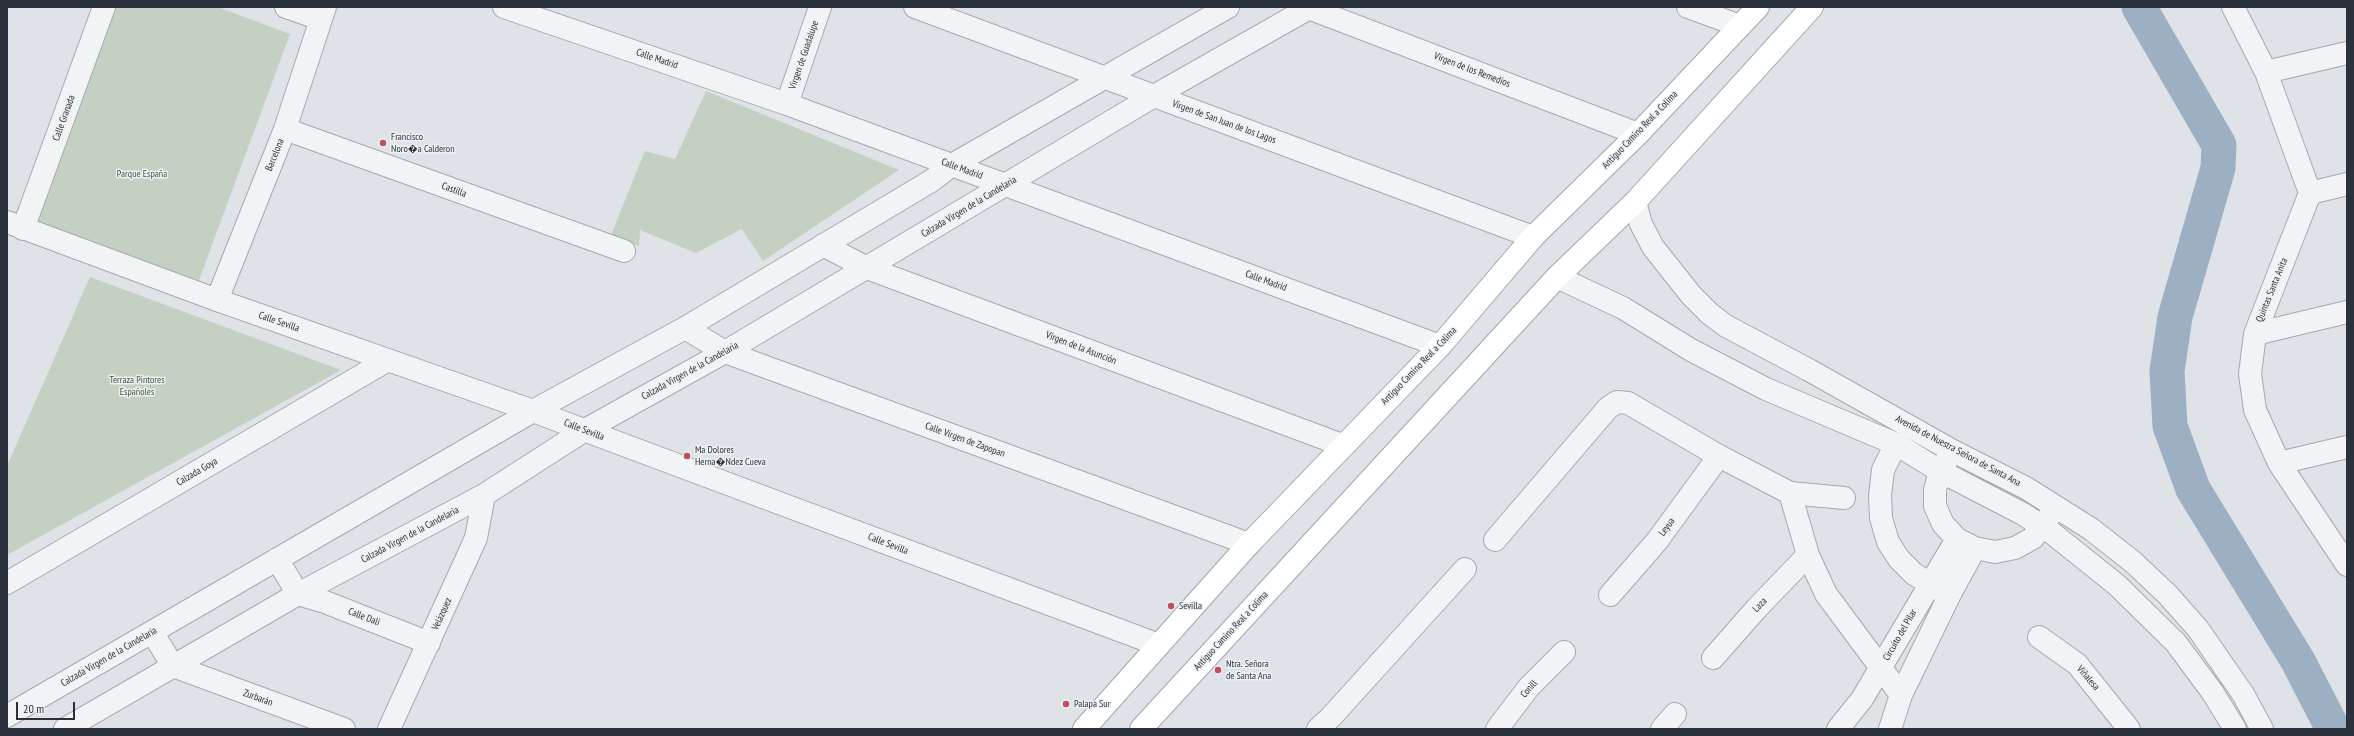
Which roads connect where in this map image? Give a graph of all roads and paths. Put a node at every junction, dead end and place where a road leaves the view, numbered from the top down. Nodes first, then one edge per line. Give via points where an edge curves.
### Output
1 (104, 7) edge
2 (286, 7) edge
3 (504, 7) edge
4 (820, 7) edge
5 (915, 7) edge
6 (1228, 7) edge
7 (1309, 7) edge
8 (1688, 7) edge
9 (1758, 7) edge
10 (1812, 7) edge
11 (2233, 7) edge
12 (322, 13) edge
13 (1740, 26) junction
14 (2347, 53) edge
15 (2266, 72) junction
16 (1103, 78) junction
17 (1154, 96) junction
18 (787, 104) junction
19 (285, 129) junction
20 (1638, 134) junction
21 (952, 165) junction
22 (2347, 184) edge
23 (1006, 185) junction
24 (2310, 193) junction
25 (1635, 202) junction
26 (15, 226) edge
27 (1533, 237) junction
28 (823, 245) junction
29 (624, 251) dead end
30 (867, 268) junction
31 (1557, 277) junction
32 (217, 300) junction
33 (2347, 312) edge
34 (685, 328) junction
35 (2255, 334) junction
36 (1440, 346) junction
37 (725, 352) junction
38 (388, 360) junction
39 (1809, 370) junction
40 (1795, 400) junction
41 (533, 411) junction
42 (585, 430) junction
43 (1896, 444) junction
44 (1342, 445) junction
45 (2347, 447) edge
46 (1953, 451) junction
47 (1719, 456) junction
48 (2279, 463) junction
49 (1940, 470) junction
50 (1790, 493) junction
51 (484, 495) junction
52 (1844, 498) dead end
53 (2056, 507) junction
54 (2043, 527) junction
55 (1495, 540) dead end
56 (1249, 544) junction
57 (1966, 544) junction
58 (1808, 555) junction
59 (277, 559) junction
60 (2347, 565) edge
61 (1465, 569) dead end
62 (7, 583) edge
63 (1929, 585) junction
64 (298, 594) junction
65 (1950, 594) junction
66 (1610, 595) dead end
67 (152, 632) junction
68 (2039, 637) dead end
69 (429, 643) junction
70 (1159, 645) junction
71 (1564, 652) dead end
72 (1713, 658) dead end
73 (173, 666) junction
74 (1880, 670) junction
75 (1901, 695) junction
76 (7, 716) edge
77 (1331, 725) edge
78 (65, 729) edge
79 (344, 729) edge
80 (389, 729) edge
81 (1084, 729) edge
82 (1141, 729) edge
83 (1496, 729) edge
84 (1838, 729) edge
85 (1890, 729) edge
86 (2129, 729) edge
87 (2235, 729) edge
88 (2262, 729) edge

1 - 26 street, Calle Granada
2 - 12 street
3 - 18 street, Calle Madrid
4 - 18 street, Virgen de Guadalupe
5 - 16 street, Virgen de San Juan de los Lagos
6 - 16 street, Calzada Virgen de la Candelaria
7 - 17 street, Calzada Virgen de la Candelaria
7 - 20 street, Virgen de los Remedios
8 - 13 street
9 - 13 main road, Antiguo Camino Real a Colima
10 - 25 main road, Antiguo Camino Real a Colima
11 - 15 street
12 - 19 street, Barcelona
13 - 20 main road, Antiguo Camino Real a Colima
14 - 15 street
15 - 24 street
16 - 17 street, Virgen de San Juan de los Lagos
16 - 21 street, Calzada Virgen de la Candelaria
17 - 23 street, Calzada Virgen de la Candelaria
17 - 27 street, Virgen de San Juan de los Lagos
18 - 21 street, Calle Madrid
19 - 29 street, Castilla
19 - 32 street, Barcelona
20 - 27 main road, Antiguo Camino Real a Colima
21 - 23 street, Calle Madrid
21 - 28 street, Calzada Virgen de la Candelaria via 931,181
22 - 24 street
23 - 30 street, Calzada Virgen de la Candelaria
23 - 36 street, Calle Madrid
24 - 35 street, Quintas Santa Anita
25 - 31 main road, Antiguo Camino Real a Colima
25 - 39 street, Avenida de Nuestra Señora de Santa Ana via 1641,224 1653,247 1710,314 1726,326
26 - 32 street, Calle Sevilla
27 - 36 main road, Antiguo Camino Real a Colima
28 - 30 street, Virgen de la Asunción
28 - 34 street, Calzada Virgen de la Candelaria
30 - 37 street, Calzada Virgen de la Candelaria
30 - 44 street, Virgen de la Asunción
31 - 40 street via 1623,308 1725,369
31 - 82 main road, Antiguo Camino Real a Colima
32 - 38 street, Calle Sevilla
33 - 35 street
34 - 37 street, Calle Virgen de Zapopan
34 - 41 street, Calzada Virgen de la Candelaria
35 - 48 street, Quintas Santa Anita via 2250,374 2254,410
36 - 44 main road, Antiguo Camino Real a Colima
37 - 42 street, Calzada Virgen de la Candelaria
37 - 56 street, Calle Virgen de Zapopan
38 - 41 street, Calle Sevilla
38 - 62 street, Calzada Goya
39 - 40 street
39 - 46 street, Avenida de Nuestra Señora de Santa Ana
40 - 43 street
41 - 42 street, Calle Sevilla
41 - 59 street, Calzada Virgen de la Candelaria
42 - 51 street, Calzada Virgen de la Candelaria
42 - 70 street, Calle Sevilla
43 - 49 street
43 - 63 street via 1883,470 1881,518 1888,542 1900,559
44 - 56 main road, Antiguo Camino Real a Colima
45 - 48 street
46 - 49 street
46 - 53 street, Avenida de Nuestra Señora de Santa Ana via 2026,488
47 - 50 street
47 - 55 street via 1628,403 1617,402 1608,408
47 - 66 street, Leyua via 1658,540
48 - 60 street, Quintas Santa Anita
49 - 54 street
49 - 57 street via 1935,490 1935,506 1943,524
50 - 52 street
50 - 58 street
51 - 64 street, Calzada Virgen de la Candelaria
51 - 69 street, Velázquez via 476,538
53 - 54 street
53 - 88 street, Avenida de Nuestra Señora de Santa Ana via 2091,529 2133,562 2168,595 2198,629 2243,694
54 - 57 street via 2033,538 2015,548 1995,552
54 - 87 street via 2117,585 2152,617 2195,668
56 - 70 main road, Antiguo Camino Real a Colima
57 - 63 street, Circuito del Pilar
57 - 65 street
58 - 72 street, Laza
58 - 74 street via 1826,594
59 - 64 street
59 - 67 street, Calzada Virgen de la Candelaria
61 - 77 street
63 - 65 street
63 - 74 street, Circuito del Pilar
64 - 69 street, Calle Dali
64 - 73 street, Calzada Virgen de la Candelaria
65 - 75 street
67 - 73 street
67 - 76 street, Calzada Virgen de la Candelaria
68 - 86 street, Viñalesa via 2077,664
69 - 80 street, Velázquez
70 - 81 main road, Antiguo Camino Real a Colima
71 - 83 street, Conill via 1528,687
73 - 78 street, Calzada Virgen de la Candelaria
73 - 79 street, Zurbarán
74 - 75 street
74 - 84 street, Circuito del Pilar via 1862,699
75 - 85 street

